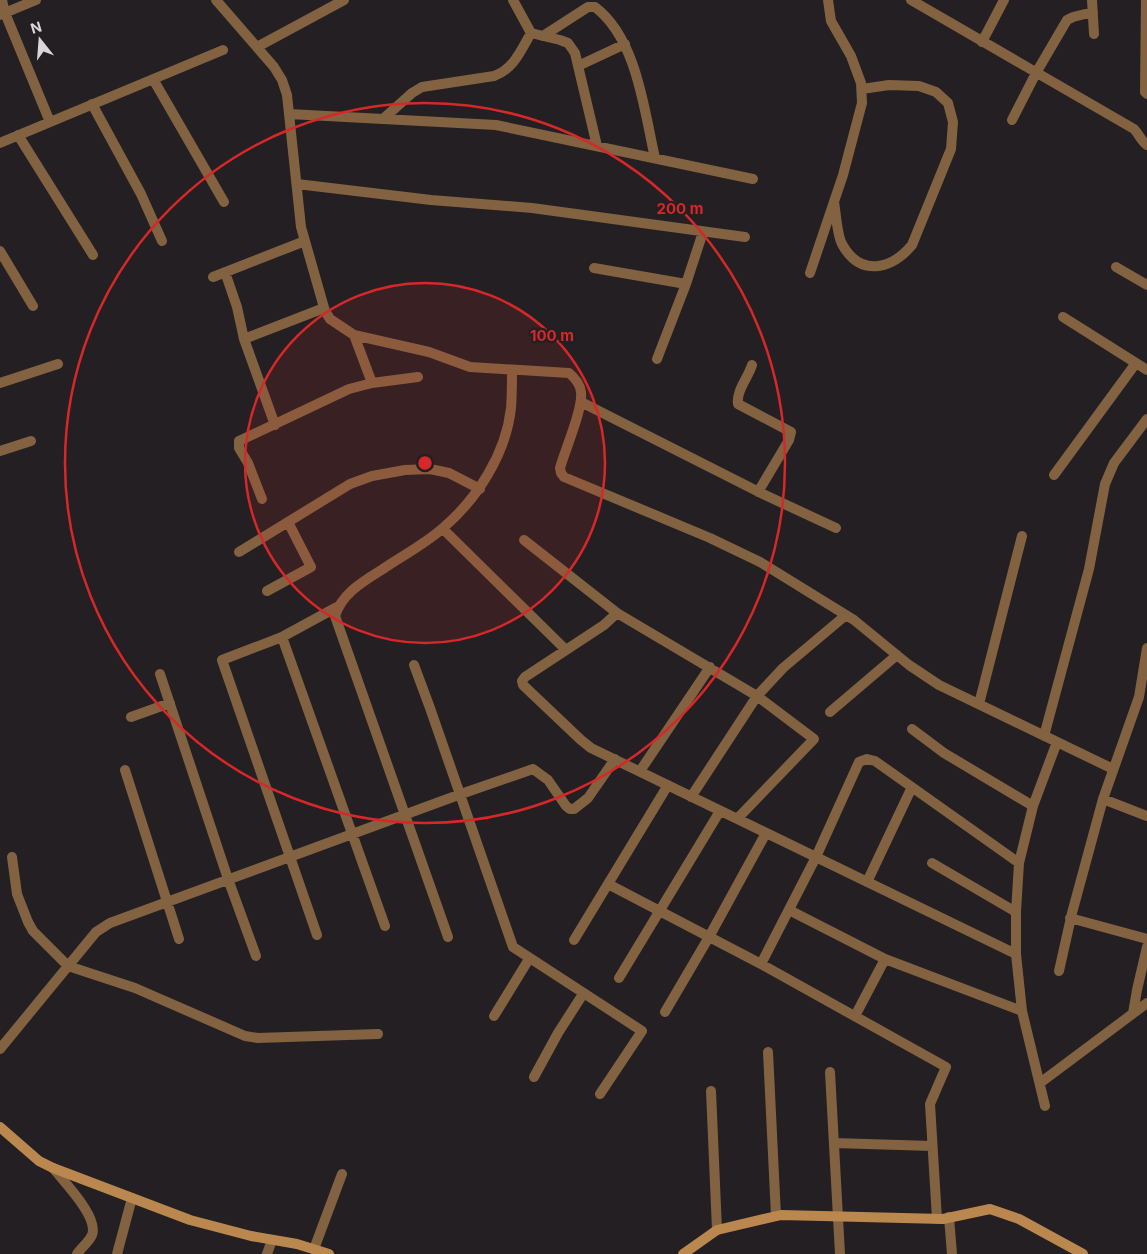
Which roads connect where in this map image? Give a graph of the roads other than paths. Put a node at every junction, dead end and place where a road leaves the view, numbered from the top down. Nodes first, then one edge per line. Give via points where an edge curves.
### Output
1 (2, 0) edge
2 (36, 0) edge
3 (216, 0) edge
4 (344, 0) edge
5 (513, 0) edge
6 (828, 0) edge
7 (911, 0) edge
8 (1004, 0) edge
9 (1092, 0) edge
10 (1146, 0) edge
11 (1093, 12) junction
12 (3, 14) edge
13 (531, 33) junction
14 (1094, 34) dead end
15 (543, 36) junction
16 (982, 42) junction
17 (625, 44) junction
18 (257, 47) junction
19 (222, 50) dead end
20 (578, 66) junction
21 (1036, 73) junction
22 (152, 78) junction
23 (862, 89) junction
24 (1147, 94) edge
25 (92, 104) junction
26 (289, 114) junction
27 (383, 119) junction
28 (1012, 120) dead end
29 (50, 122) junction
30 (18, 135) junction
31 (1, 140) edge
32 (1147, 145) edge
33 (597, 146) junction
34 (655, 158) junction
35 (753, 179) dead end
36 (297, 184) junction
37 (224, 202) dead end
38 (834, 202) junction
39 (704, 232) junction
40 (745, 238) dead end
41 (305, 240) junction
42 (162, 241) dead end
43 (0, 252) edge
44 (94, 255) dead end
45 (1116, 267) dead end
46 (594, 268) dead end
47 (225, 272) junction
48 (810, 273) dead end
49 (213, 277) dead end
50 (686, 284) junction
51 (1147, 285) edge
52 (33, 306) dead end
53 (324, 308) junction
54 (1062, 318) dead end
55 (354, 335) junction
56 (244, 339) junction
57 (656, 359) dead end
58 (1136, 363) junction
59 (58, 364) dead end
60 (752, 365) dead end
61 (512, 370) junction
62 (1147, 370) edge
63 (418, 378) dead end
64 (0, 383) edge
65 (372, 383) junction
66 (581, 402) junction
67 (1147, 419) edge
68 (274, 424) junction
69 (31, 441) dead end
70 (0, 451) edge
71 (1054, 475) dead end
72 (480, 489) junction
73 (758, 492) junction
74 (262, 499) dead end
75 (288, 522) junction
76 (836, 528) dead end
77 (443, 529) junction
78 (1022, 536) dead end
79 (524, 540) dead end
80 (239, 552) dead end
81 (267, 591) dead end
82 (338, 607) junction
83 (616, 613) junction
84 (846, 615) junction
85 (282, 637) junction
86 (1147, 648) edge
87 (566, 650) junction
88 (896, 655) junction
89 (414, 665) dead end
90 (710, 667) junction
91 (160, 674) dead end
92 (1143, 691) edge
93 (757, 696) junction
94 (170, 703) junction
95 (979, 704) junction
96 (830, 712) dead end
97 (131, 717) dead end
98 (912, 729) dead end
99 (1044, 736) junction
100 (1057, 742) junction
101 (615, 760) junction
102 (1113, 769) junction
103 (125, 770) dead end
104 (640, 771) junction
105 (668, 785) junction
106 (912, 787) junction
107 (461, 794) junction
108 (691, 797) junction
109 (1103, 799) junction
110 (1033, 806) junction
111 (720, 810) junction
112 (404, 815) junction
113 (1147, 816) edge
114 (737, 819) junction
115 (766, 833) junction
116 (352, 834) junction
117 (12, 857) dead end
118 (290, 857) junction
119 (816, 857) junction
120 (1020, 862) junction
121 (932, 864) dead end
122 (228, 880) junction
123 (867, 882) junction
124 (608, 884) junction
125 (167, 902) junction
126 (789, 910) junction
127 (659, 911) junction
128 (1016, 912) junction
129 (1070, 918) junction
130 (385, 926) dead end
131 (317, 935) dead end
132 (448, 937) dead end
133 (709, 937) junction
134 (179, 938) dead end
135 (1147, 939) edge
136 (574, 940) dead end
137 (1147, 947) edge
138 (1016, 954) junction
139 (256, 956) dead end
140 (529, 959) junction
141 (885, 959) junction
142 (760, 964) junction
143 (68, 966) junction
144 (1059, 970) dead end
145 (619, 978) dead end
146 (583, 994) junction
147 (1147, 1003) edge
148 (1022, 1011) junction
149 (665, 1012) dead end
150 (1133, 1013) junction
151 (494, 1016) dead end
152 (855, 1016) junction
153 (378, 1034) dead end
154 (0, 1049) edge
155 (768, 1052) dead end
156 (830, 1072) dead end
157 (534, 1077) dead end
158 (1040, 1083) junction
159 (710, 1091) dead end
160 (600, 1094) dead end
161 (1045, 1106) dead end
162 (0, 1126) edge
163 (834, 1143) junction
164 (932, 1146) junction
165 (53, 1168) junction
166 (342, 1174) dead end
167 (132, 1198) junction
168 (776, 1216) junction
169 (837, 1216) junction
170 (950, 1217) junction
171 (937, 1218) junction
172 (717, 1230) junction
173 (272, 1240) junction
174 (314, 1249) junction
175 (77, 1254) edge
176 (117, 1254) edge
177 (266, 1254) edge
178 (329, 1254) edge
179 (683, 1254) edge
180 (840, 1254) edge
181 (952, 1254) edge
182 (1083, 1254) edge

1 - 12 street
2 - 12 street
3 - 18 street
4 - 18 street
5 - 13 street
6 - 23 street via 831,21 851,56
7 - 16 street
8 - 16 street
9 - 11 street
10 - 24 street
11 - 14 street
11 - 21 street via 1067,20
12 - 29 street
13 - 15 street
13 - 27 street via 513,64 504,72 422,87
15 - 17 street via 588,7 595,7
15 - 20 street via 568,44 575,53
16 - 21 street
17 - 20 street
17 - 34 street via 642,96
18 - 26 street via 282,80
19 - 22 street
20 - 33 street
21 - 28 street
21 - 32 street via 1134,129
22 - 25 street
22 - 37 street
23 - 38 street via 862,103
23 - 38 street via 906,85 936,92 948,103 951,112 951,149 912,245 903,256 887,266 873,267 856,262 842,244
25 - 29 street
25 - 42 street via 141,194
26 - 27 street
26 - 36 street
27 - 33 street via 496,126
29 - 30 street
30 - 31 street
30 - 44 street
33 - 34 street
34 - 35 street
36 - 39 street via 532,208
36 - 41 street
38 - 48 street
39 - 40 street
39 - 50 street
41 - 47 street
41 - 53 street
43 - 52 street
45 - 51 street
46 - 50 street
47 - 49 street
47 - 56 street
50 - 57 street
53 - 55 street via 330,319
53 - 56 street
54 - 58 street
55 - 61 street via 428,352 470,368
55 - 65 street
56 - 68 street
58 - 62 street
58 - 71 street
59 - 64 street
60 - 73 street via 737,397 738,404 791,432
61 - 66 street via 568,373 575,378 581,391
61 - 72 street via 508,422 495,462
63 - 65 street
65 - 68 street via 349,389
66 - 73 street
66 - 84 street via 560,468 564,477 760,562
67 - 99 street via 1114,463 1105,484 1089,569
68 - 74 street via 239,441 239,448
69 - 70 street
72 - 75 street via 449,473 430,469 404,470 350,484
72 - 77 street
73 - 76 street
75 - 80 street
75 - 81 street via 311,567
77 - 82 street via 353,589
77 - 87 street
78 - 95 street
79 - 83 street
82 - 85 street
82 - 112 street via 334,616
83 - 87 street via 604,626
83 - 90 street
84 - 88 street
84 - 93 street via 784,668
85 - 116 street
85 - 118 street via 222,660
86 - 92 street
87 - 101 street via 525,677 523,685 581,740
88 - 95 street via 939,685
88 - 96 street
89 - 107 street
90 - 93 street
90 - 104 street
91 - 94 street
92 - 102 street
93 - 108 street
93 - 114 street via 814,739
94 - 97 street
94 - 122 street
95 - 99 street
98 - 110 street via 944,753
99 - 100 street
100 - 102 street
100 - 110 street
101 - 104 street
101 - 107 street via 588,798 574,810 566,806 548,780 533,769
102 - 109 street
103 - 125 street
104 - 105 street
105 - 108 street
105 - 124 street
106 - 119 street via 875,761 859,762
106 - 120 street
106 - 123 street
107 - 112 street
107 - 140 street via 512,947
108 - 111 street
109 - 113 street
109 - 129 street
110 - 120 street
111 - 114 street
111 - 127 street
112 - 116 street
112 - 132 street
114 - 115 street
115 - 119 street
115 - 133 street
116 - 118 street
116 - 130 street
117 - 143 street via 19,902 28,922
118 - 122 street
118 - 131 street
119 - 123 street
119 - 126 street
120 - 128 street
121 - 128 street
122 - 125 street
122 - 139 street
123 - 138 street
124 - 127 street
124 - 136 street
125 - 134 street
125 - 143 street via 102,926
126 - 141 street
126 - 142 street
127 - 133 street
127 - 145 street
128 - 138 street
129 - 135 street
129 - 144 street
133 - 142 street
133 - 149 street
137 - 150 street
138 - 148 street
140 - 146 street
140 - 151 street
141 - 148 street
141 - 152 street
142 - 152 street
143 - 153 street via 136,988 245,1036
143 - 154 street
146 - 157 street
146 - 160 street via 642,1031
147 - 150 street
148 - 158 street
150 - 158 street
152 - 164 street via 946,1067 930,1104
155 - 168 street
156 - 163 street
158 - 161 street
159 - 172 street
162 - 165 street via 38,1161
163 - 164 street
163 - 169 street
164 - 171 street
165 - 167 street
165 - 175 street via 86,1210 93,1225 92,1235
166 - 174 street
167 - 173 street via 190,1220
167 - 176 street
168 - 169 street
168 - 172 street
169 - 171 street
169 - 180 street
170 - 171 street
170 - 181 street
170 - 182 street via 990,1209 1020,1219
172 - 179 street
173 - 174 street
173 - 177 street
174 - 178 street

